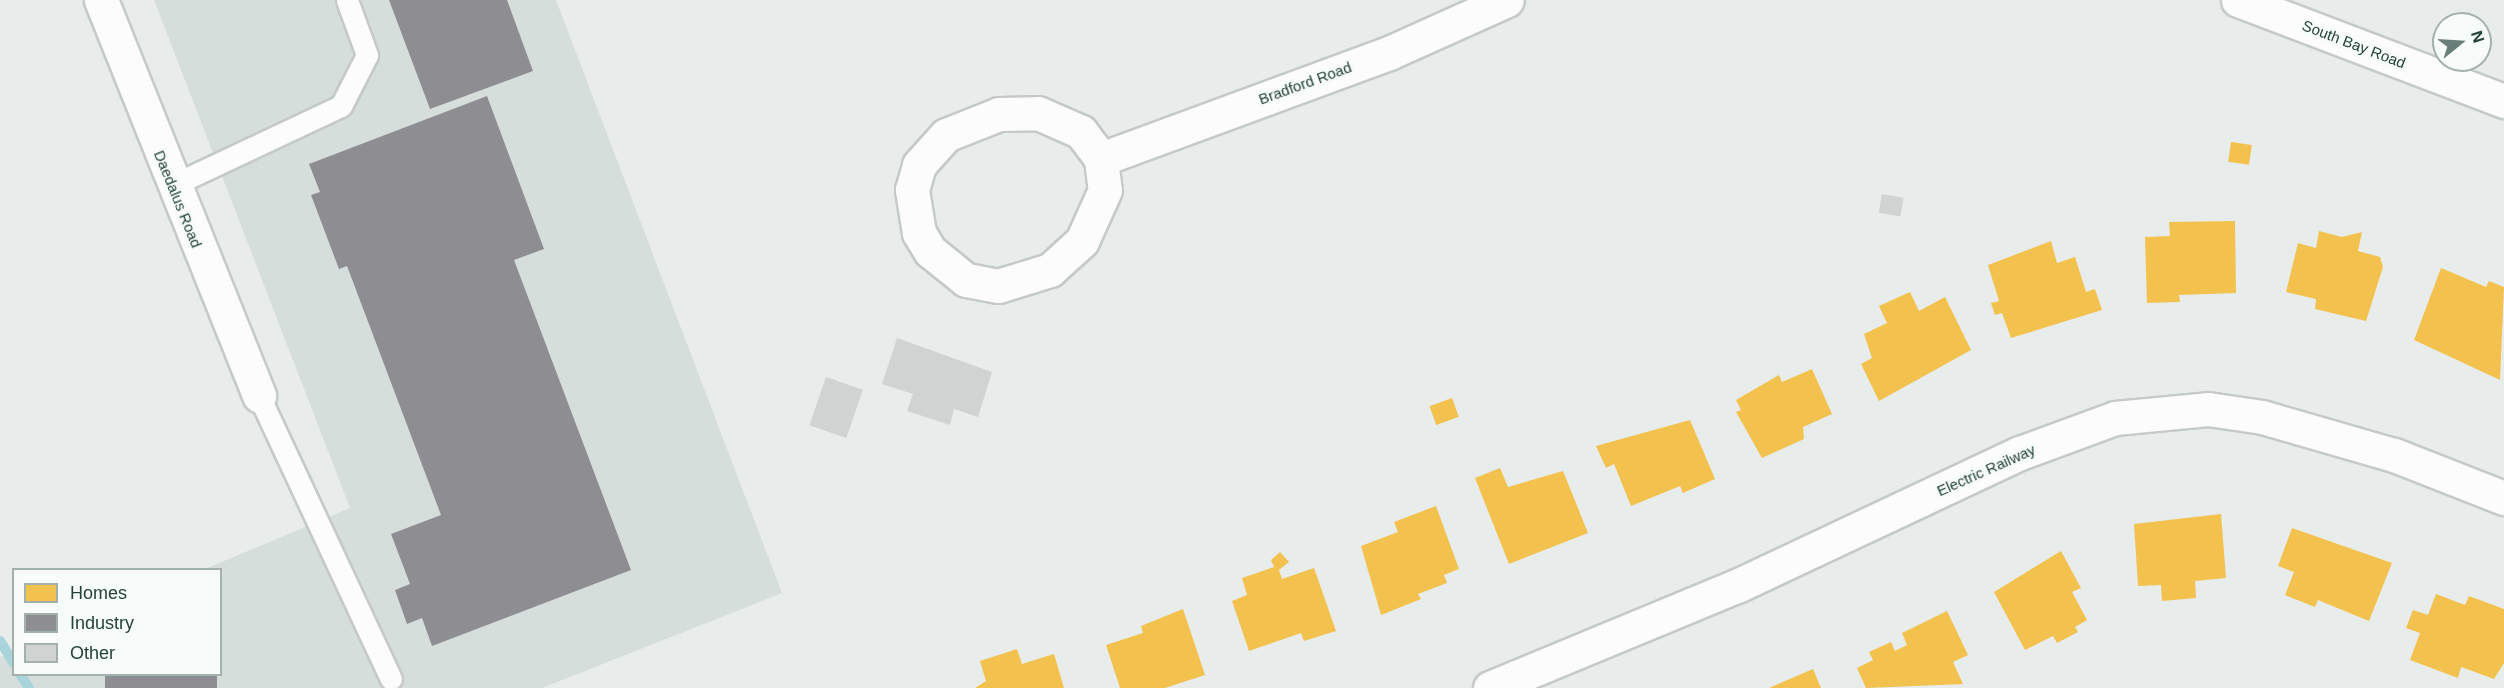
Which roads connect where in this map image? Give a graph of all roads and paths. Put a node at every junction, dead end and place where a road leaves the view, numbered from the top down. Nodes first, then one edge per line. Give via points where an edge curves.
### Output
1 (101, 0) edge
2 (347, 0) edge
3 (1507, 0) edge
4 (2238, 0) edge
5 (2504, 101) edge
6 (1101, 159) junction
7 (173, 185) junction
8 (259, 396) joint
9 (2504, 498) edge
10 (391, 680) dead end
11 (1490, 688) edge

1 - 7 street, Daedalus Road
2 - 7 lane via 367,55 340,106
3 - 6 street, Bradford Road via 1389,52
4 - 5 street, South Bay Road
6 - 6 street via 1105,190 1082,241 1037,276 998,286 966,280 930,250 919,233 912,190 919,165 957,131 999,114 1038,113 1081,132
7 - 8 street, Daedalus Road
8 - 10 lane
9 - 11 street, Electric Railway via 2394,455 2262,417 2208,409 2115,418 2020,453 1739,585

